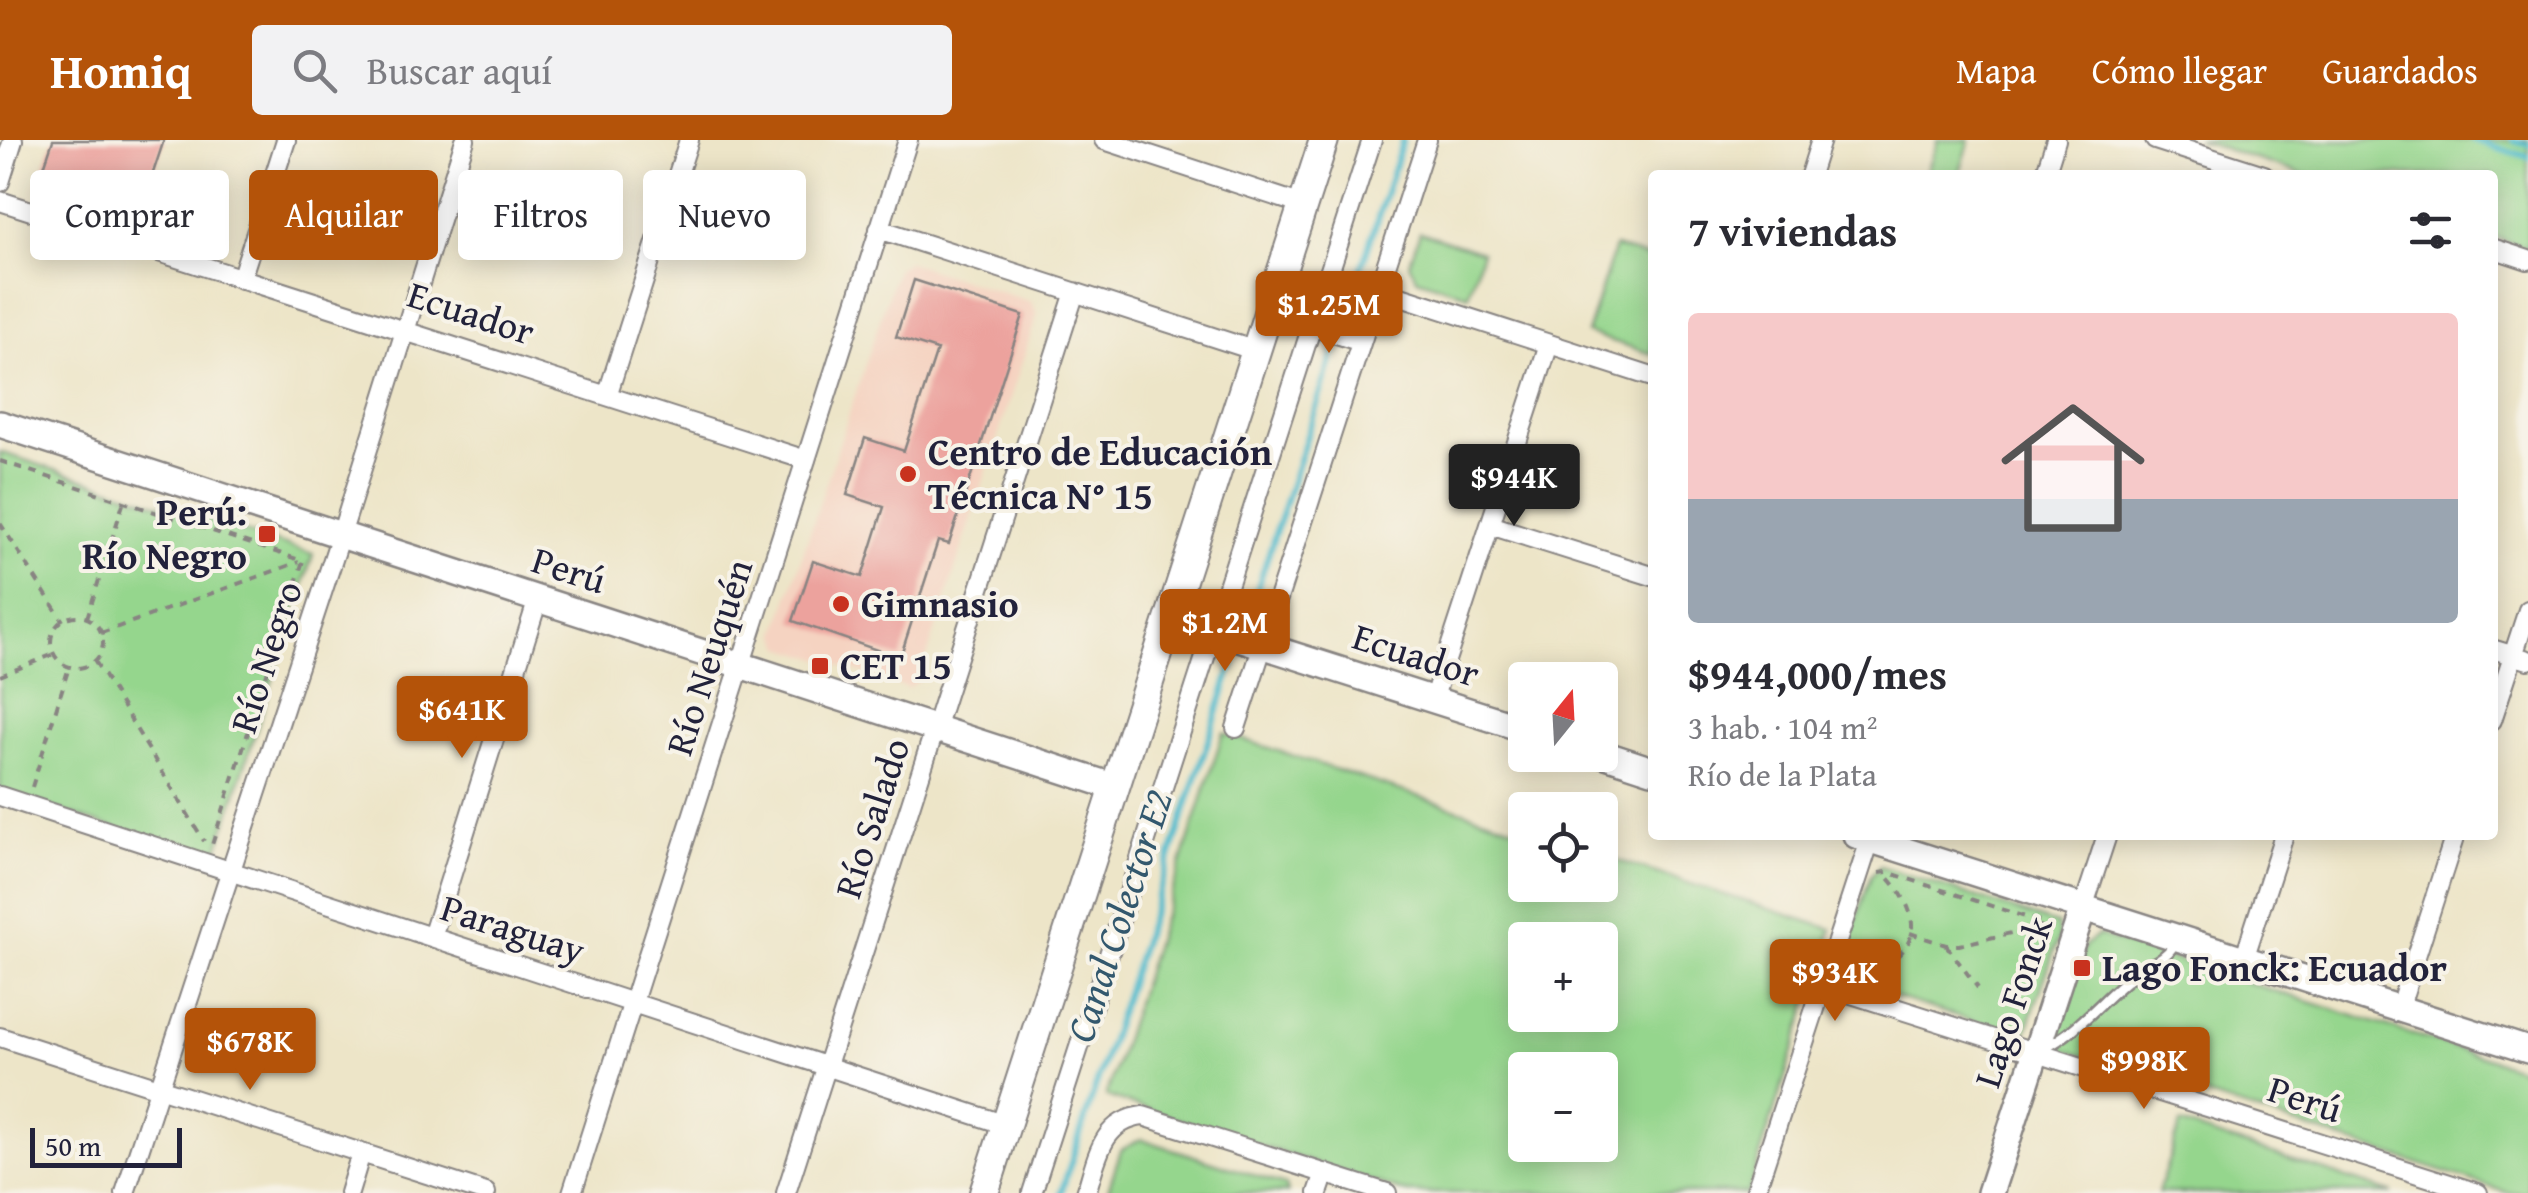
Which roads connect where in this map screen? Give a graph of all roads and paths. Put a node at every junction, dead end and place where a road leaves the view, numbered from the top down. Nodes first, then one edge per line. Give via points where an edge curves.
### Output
1 (14, 140) edge
2 (286, 140) edge
3 (464, 140) edge
4 (689, 140) edge
5 (908, 140) edge
6 (1324, 140) edge
7 (1372, 140) edge
8 (1427, 140) edge
9 (1821, 140) edge
10 (2056, 140) edge
11 (2155, 140) edge
12 (1116, 142) edge
13 (1812, 170) edge
14 (2047, 170) edge
15 (2248, 170) edge
16 (0, 182) edge
17 (0, 202) edge
18 (1303, 206) junction
19 (879, 229) junction
20 (2498, 250) edge
21 (2528, 260) edge
22 (242, 279) junction
23 (1378, 289) junction
24 (1075, 292) junction
25 (1312, 326) junction
26 (405, 331) junction
27 (1362, 342) junction
28 (1549, 344) junction
29 (1256, 351) junction
30 (1648, 376) edge
31 (607, 396) junction
32 (0, 424) edge
33 (806, 460) junction
34 (0, 462) edge
35 (124, 502) junction
36 (0, 523) edge
37 (1490, 525) junction
38 (341, 535) junction
39 (303, 561) junction
40 (1648, 575) edge
41 (538, 599) junction
42 (2528, 610) edge
43 (1170, 616) junction
44 (86, 618) junction
45 (63, 620) junction
46 (1214, 630) junction
47 (101, 633) junction
48 (1263, 646) junction
49 (54, 654) junction
50 (2521, 658) edge
51 (95, 662) junction
52 (740, 665) junction
53 (68, 667) junction
54 (0, 676) edge
55 (1433, 700) junction
56 (2498, 707) edge
57 (1508, 724) edge
58 (935, 728) junction
59 (1236, 728) dead end
60 (1618, 759) edge
61 (1648, 769) edge
62 (1115, 787) junction
63 (30, 793) dead end
64 (0, 796) edge
65 (1862, 840) edge
66 (1872, 840) edge
67 (2105, 840) edge
68 (2282, 840) edge
69 (2454, 840) edge
70 (230, 871) junction
71 (1882, 871) junction
72 (1876, 878) dead end
73 (2083, 908) junction
74 (2050, 924) junction
75 (1910, 933) junction
76 (2054, 935) dead end
77 (432, 937) junction
78 (2177, 938) junction
79 (1946, 945) junction
80 (2244, 959) junction
81 (1850, 975) dead end
82 (1823, 985) junction
83 (1978, 988) dead end
84 (632, 1002) junction
85 (2400, 1009) junction
86 (0, 1038) edge
87 (2528, 1050) edge
88 (2036, 1052) junction
89 (826, 1066) junction
90 (159, 1088) junction
91 (1006, 1124) junction
92 (361, 1153) junction
93 (1325, 1173) junction
94 (125, 1193) edge
95 (348, 1193) edge
96 (486, 1193) edge
97 (572, 1193) edge
98 (786, 1193) edge
99 (984, 1193) edge
100 (1032, 1193) edge
101 (1086, 1193) edge
102 (1318, 1193) edge
103 (1387, 1193) edge
104 (1755, 1193) edge
105 (1990, 1193) edge
106 (2478, 1193) edge

1 - 16 street
2 - 22 street
3 - 26 street, Río Negro
4 - 31 street
5 - 19 street, Río Neuquén
6 - 18 main road
7 - 25 street
8 - 23 street
9 - 13 street
10 - 14 street
11 - 15 street
12 - 18 street
17 - 22 street, Ecuador
18 - 29 main road
19 - 24 street
19 - 33 street, Río Neuquén
20 - 21 street
22 - 26 street, Ecuador
23 - 27 street
23 - 28 street
24 - 29 street
24 - 58 street, Río Salado
25 - 27 street
25 - 46 street
26 - 31 street, Ecuador
26 - 38 street, Río Negro
27 - 48 street
28 - 30 street
28 - 37 street
29 - 43 main road
31 - 33 street, Ecuador
32 - 38 street, Perú
33 - 52 street, Río Neuquén
34 - 35 path
35 - 39 path
35 - 44 path
36 - 45 path
37 - 40 street
37 - 55 street
38 - 41 street, Perú
38 - 70 street, Río Negro
39 - 47 path
39 - 51 path via 210,852
41 - 52 street, Perú
41 - 77 street
42 - 50 street
43 - 46 street, Ecuador
43 - 62 main road
44 - 45 path
44 - 47 path
45 - 49 path via 53,632
46 - 48 street, Ecuador
46 - 100 street
47 - 51 path
48 - 55 street, Ecuador
48 - 59 street
49 - 53 path
49 - 54 path
50 - 56 street
51 - 53 path
52 - 58 street, Perú
52 - 84 street, Río Neuquén
53 - 63 path
55 - 57 street, Ecuador
58 - 62 street, Perú
58 - 89 street, Río Salado
60 - 61 street
62 - 91 main road
64 - 70 street, Paraguay
65 - 82 street
66 - 73 street
67 - 73 street, Lago Fonck
68 - 80 street
69 - 85 street
70 - 77 street, Paraguay
70 - 90 street, Río Negro
71 - 72 path
71 - 74 path
71 - 75 path via 1907,900
73 - 78 street
73 - 88 street, Lago Fonck
74 - 76 path
74 - 79 path
75 - 79 path
75 - 81 path via 1887,966
77 - 84 street, Paraguay
78 - 80 street
78 - 88 lane via 2169,953 2128,979 2073,1032
79 - 83 path
80 - 85 street
82 - 88 street, Perú
82 - 104 street
84 - 89 street, Paraguay
84 - 97 street, Río Neuquén
85 - 87 street
86 - 90 street
88 - 105 street, Lago Fonck
88 - 106 street, Perú
89 - 91 street, Paraguay
89 - 98 street, Río Salado
90 - 92 street
90 - 94 street, Río Negro
91 - 99 main road
92 - 95 street
92 - 96 street
93 - 101 street via 1143,1116 1120,1122 1104,1138
93 - 102 street
93 - 103 street

